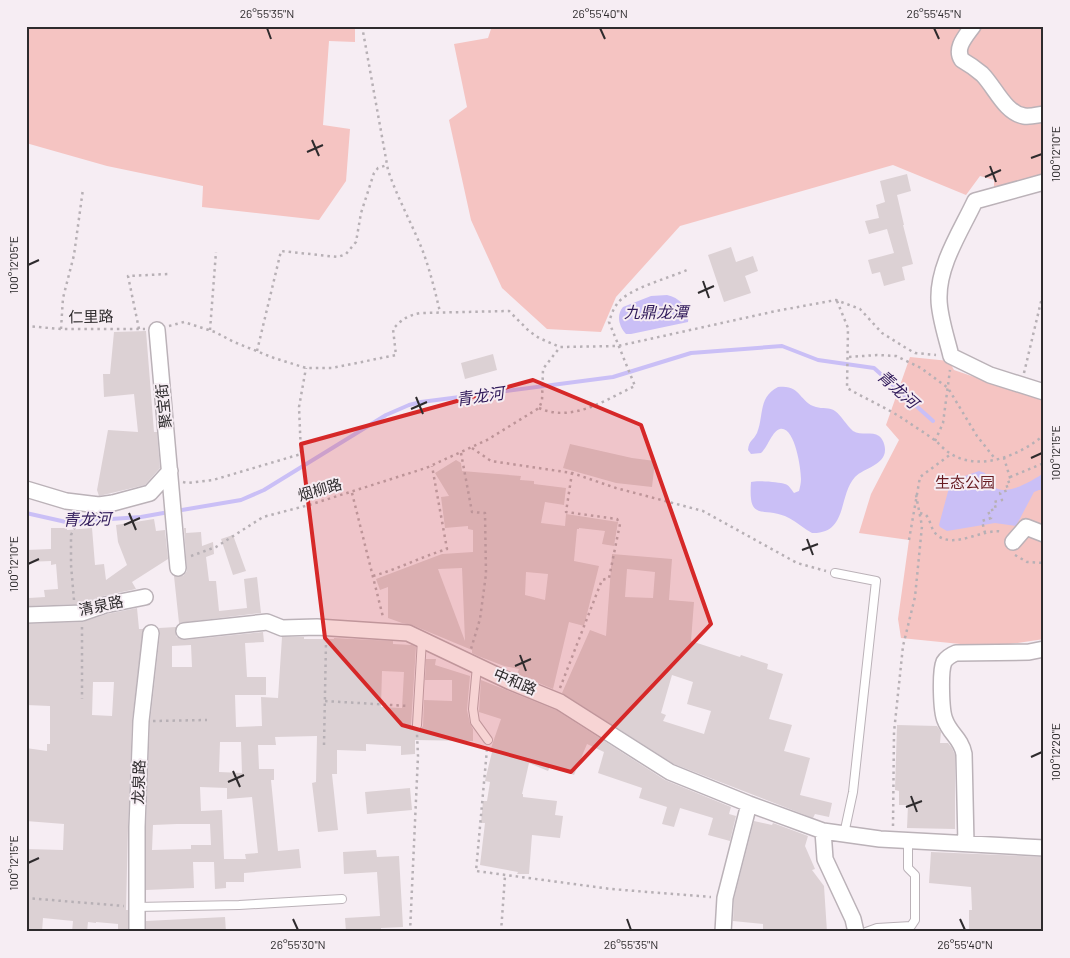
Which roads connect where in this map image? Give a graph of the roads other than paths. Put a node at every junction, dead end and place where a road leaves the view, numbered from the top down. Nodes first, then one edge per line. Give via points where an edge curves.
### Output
1 (973, 26) edge
2 (1044, 114) edge
3 (1044, 182) edge
4 (156, 330) road end
5 (1044, 392) edge
6 (171, 477) junction
7 (26, 489) edge
8 (1044, 534) edge
9 (1012, 542) road end
10 (178, 563) road end
11 (835, 573) road end
12 (144, 597) dead end
13 (26, 615) edge
14 (184, 631) dead end
15 (151, 634) dead end
16 (422, 639) junction
17 (1044, 649) edge
18 (473, 663) junction
19 (417, 725) road end
20 (488, 740) road end
21 (749, 804) junction
22 (823, 832) junction
23 (844, 834) junction
24 (900, 840) junction
25 (966, 844) junction
26 (1044, 848) edge
27 (342, 899) dead end
28 (136, 907) junction
29 (855, 926) edge
30 (137, 932) edge
31 (722, 932) edge
32 (865, 932) edge

1 - 2 street via 959,49 962,60 982,74 1016,113 1023,116
3 - 5 street via 975,201 950,254 939,286 938,301 950,356 990,375
4 - 6 street, 聚宝街
6 - 7 street via 150,493 99,505 66,501
6 - 10 street, 聚宝街
8 - 9 street via 1026,527
11 - 23 lane via 876,581 853,792
12 - 13 street, 清泉路 via 82,612
14 - 16 street, 中和路 via 267,622 282,628 408,633
15 - 28 street, 龙泉路 via 141,721
16 - 18 street, 中和路
16 - 19 lane
17 - 25 street via 956,653 943,665 943,715 960,741 964,754
18 - 20 lane via 475,722
18 - 21 street, 中和路 via 556,700 670,772
21 - 22 street, 中和路
21 - 31 street via 725,898
22 - 23 street, 中和路
22 - 29 street via 825,858
23 - 24 street, 中和路
24 - 25 street, 中和路
24 - 32 lane via 908,868 915,875 915,920 911,926
25 - 26 street, 中和路
27 - 28 lane
28 - 30 street, 龙泉路
29 - 32 street

